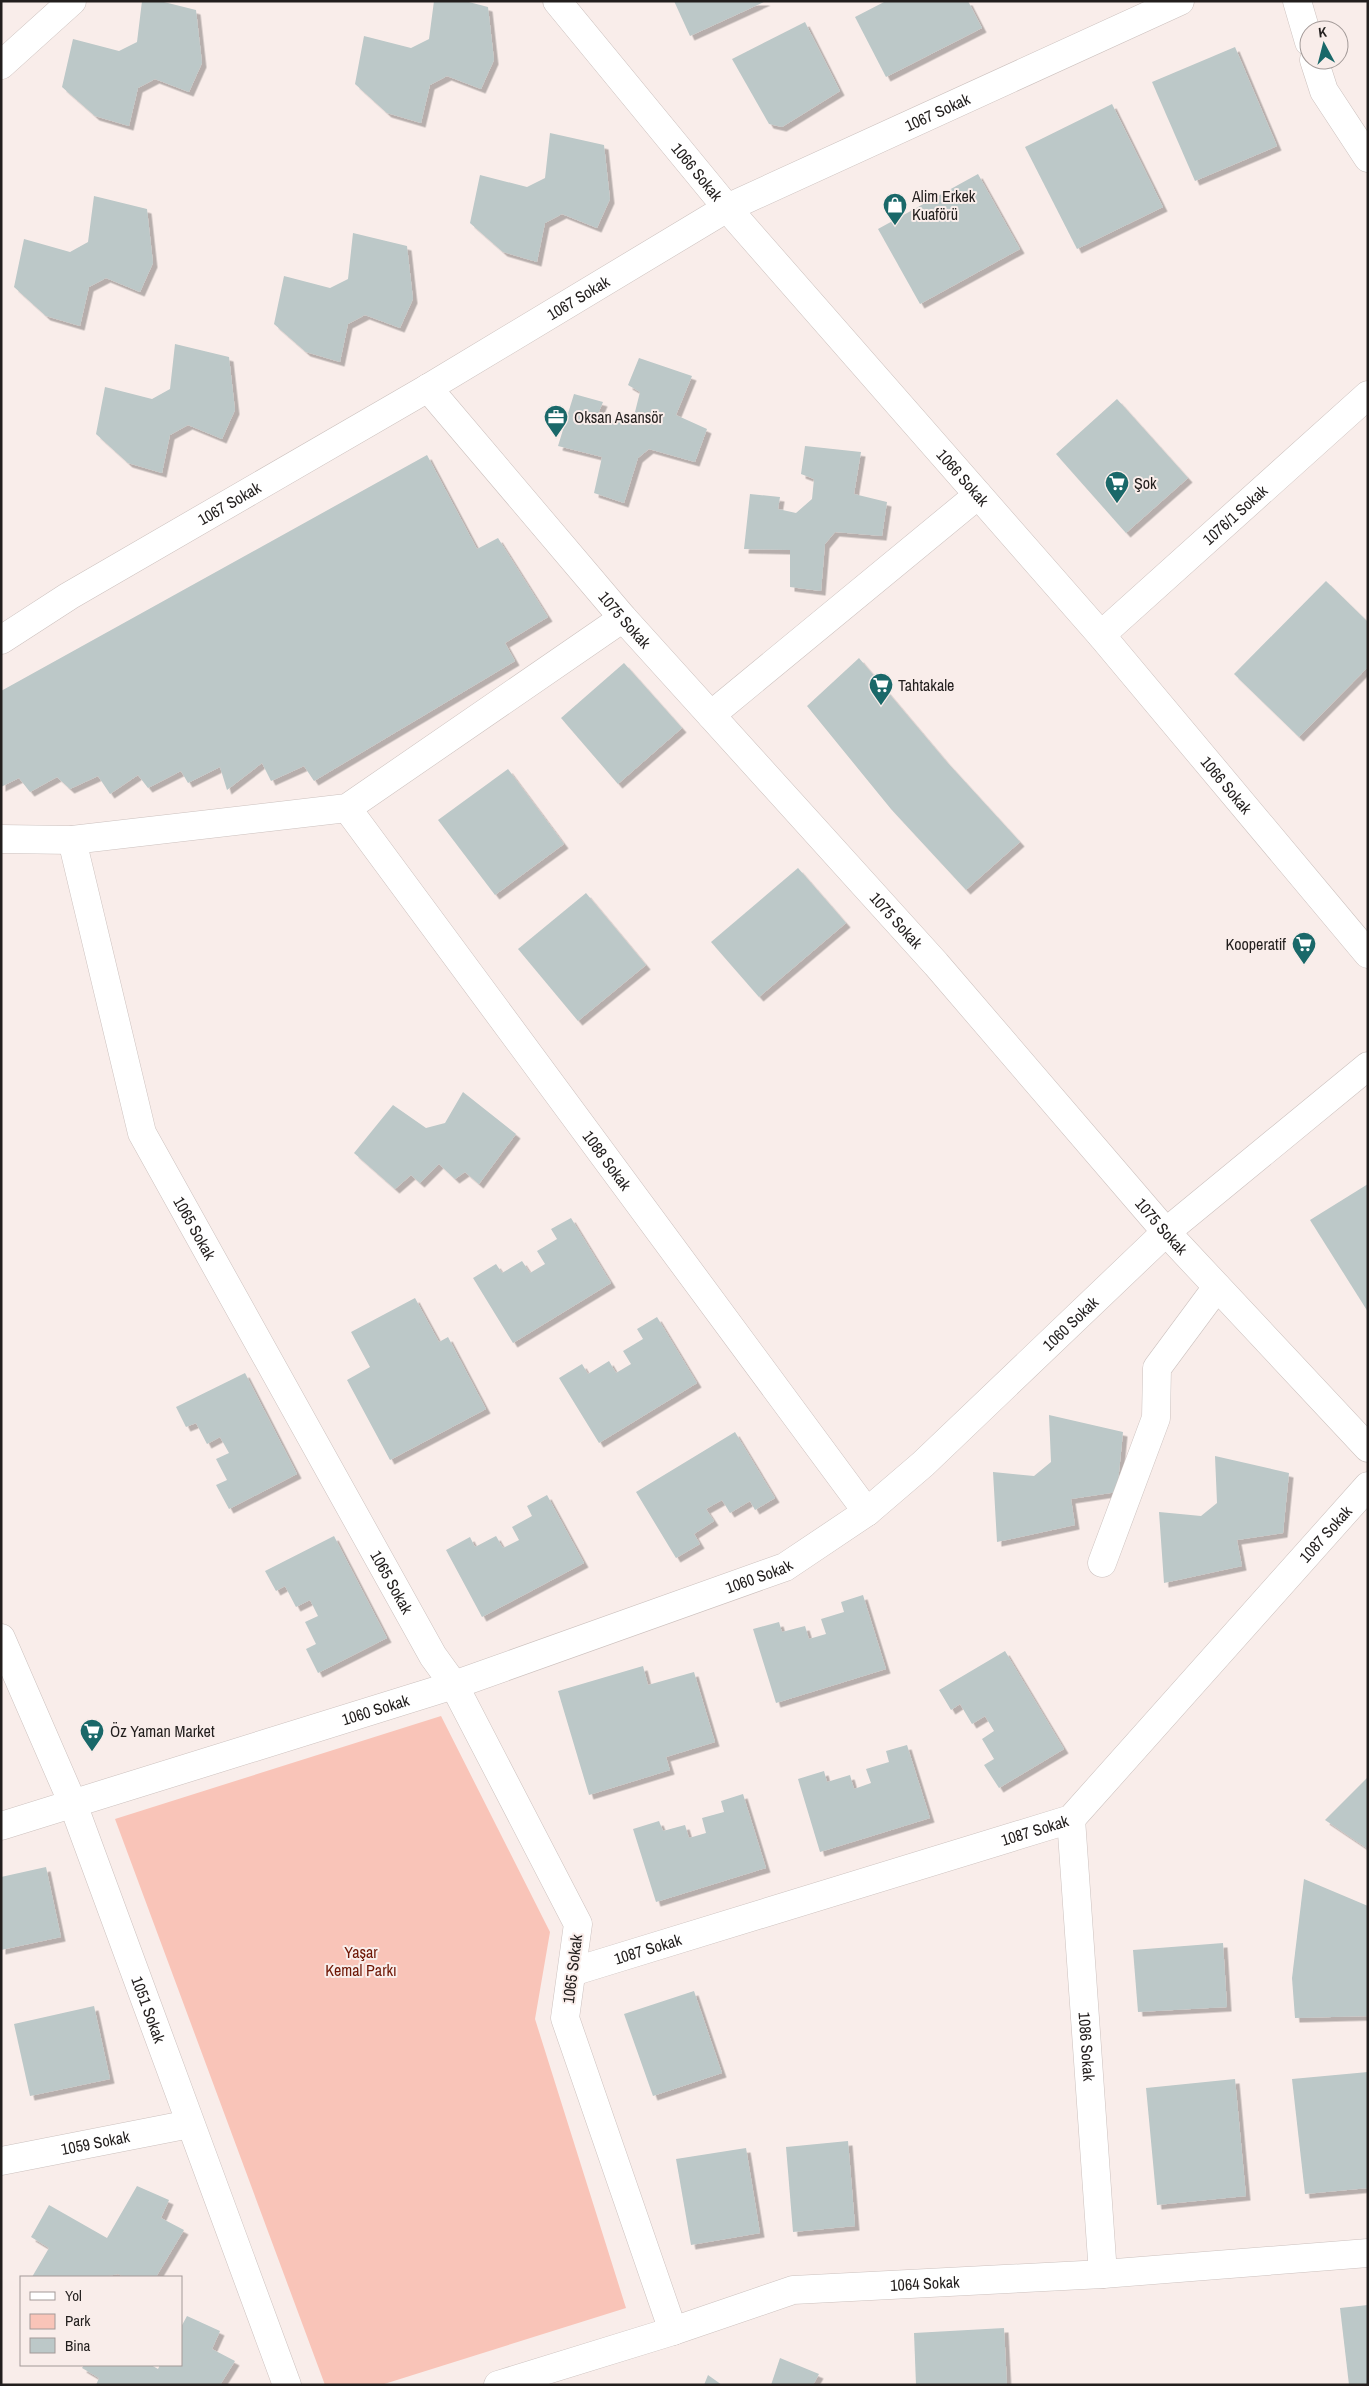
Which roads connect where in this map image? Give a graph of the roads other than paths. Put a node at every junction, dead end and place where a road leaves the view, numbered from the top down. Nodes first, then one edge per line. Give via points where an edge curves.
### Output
1 (72, 1) edge
2 (557, 1) edge
3 (1180, 1) edge
4 (1297, 1) edge
5 (1303, 20) edge
6 (1, 65) edge
7 (1317, 70) edge
8 (1368, 158) edge
9 (727, 208) junction
10 (428, 388) junction
11 (1368, 395) edge
12 (978, 496) junction
13 (623, 618) junction
14 (1100, 635) junction
15 (1, 640) edge
16 (710, 715) junction
17 (347, 808) junction
18 (1, 839) edge
19 (72, 840) junction
20 (1368, 954) edge
21 (1368, 1066) edge
22 (1166, 1232) junction
23 (1217, 1287) junction
24 (1368, 1448) edge
25 (1368, 1486) edge
26 (867, 1512) junction
27 (1102, 1563) dead end
28 (1, 1638) edge
29 (454, 1685) junction
30 (73, 1804) junction
31 (1071, 1819) junction
32 (1, 1826) edge
33 (572, 1972) junction
34 (190, 2124) junction
35 (1, 2161) edge
36 (1368, 2253) edge
37 (1103, 2274) junction
38 (673, 2331) junction
39 (287, 2385) edge
40 (498, 2385) edge

1 - 6 street
2 - 9 street, 1066 Sokak
3 - 9 street, 1067 Sokak
4 - 5 street
7 - 8 street via 1324,91
9 - 10 street, 1067 Sokak
9 - 12 street, 1066 Sokak
10 - 13 street, 1075 Sokak
10 - 15 street, 1067 Sokak via 69,596
11 - 14 street, 1076/1 Sokak
12 - 14 street, 1066 Sokak
12 - 16 street
13 - 16 street, 1075 Sokak
13 - 17 street
14 - 20 street, 1066 Sokak
16 - 22 street, 1075 Sokak via 936,964
17 - 19 street
17 - 26 street, 1088 Sokak
18 - 19 street
19 - 29 street, 1065 Sokak via 142,1133 433,1656
21 - 22 street, 1060 Sokak
22 - 23 street, 1075 Sokak
22 - 26 street, 1060 Sokak via 923,1464
23 - 24 street, 1075 Sokak
23 - 27 street via 1157,1368 1156,1418
25 - 31 street, 1087 Sokak
26 - 29 street, 1060 Sokak via 784,1567
28 - 30 street, 1051 Sokak
29 - 30 street, 1060 Sokak
29 - 33 street, 1065 Sokak via 578,1924
30 - 32 street, 1060 Sokak
30 - 34 street, 1051 Sokak
31 - 33 street, 1087 Sokak
31 - 37 street, 1086 Sokak
33 - 38 street, 1065 Sokak via 565,2018
34 - 35 street, 1059 Sokak
34 - 39 street, 1051 Sokak
36 - 37 street, 1064 Sokak
37 - 38 street, 1064 Sokak via 793,2290
38 - 40 street, 1064 Sokak

